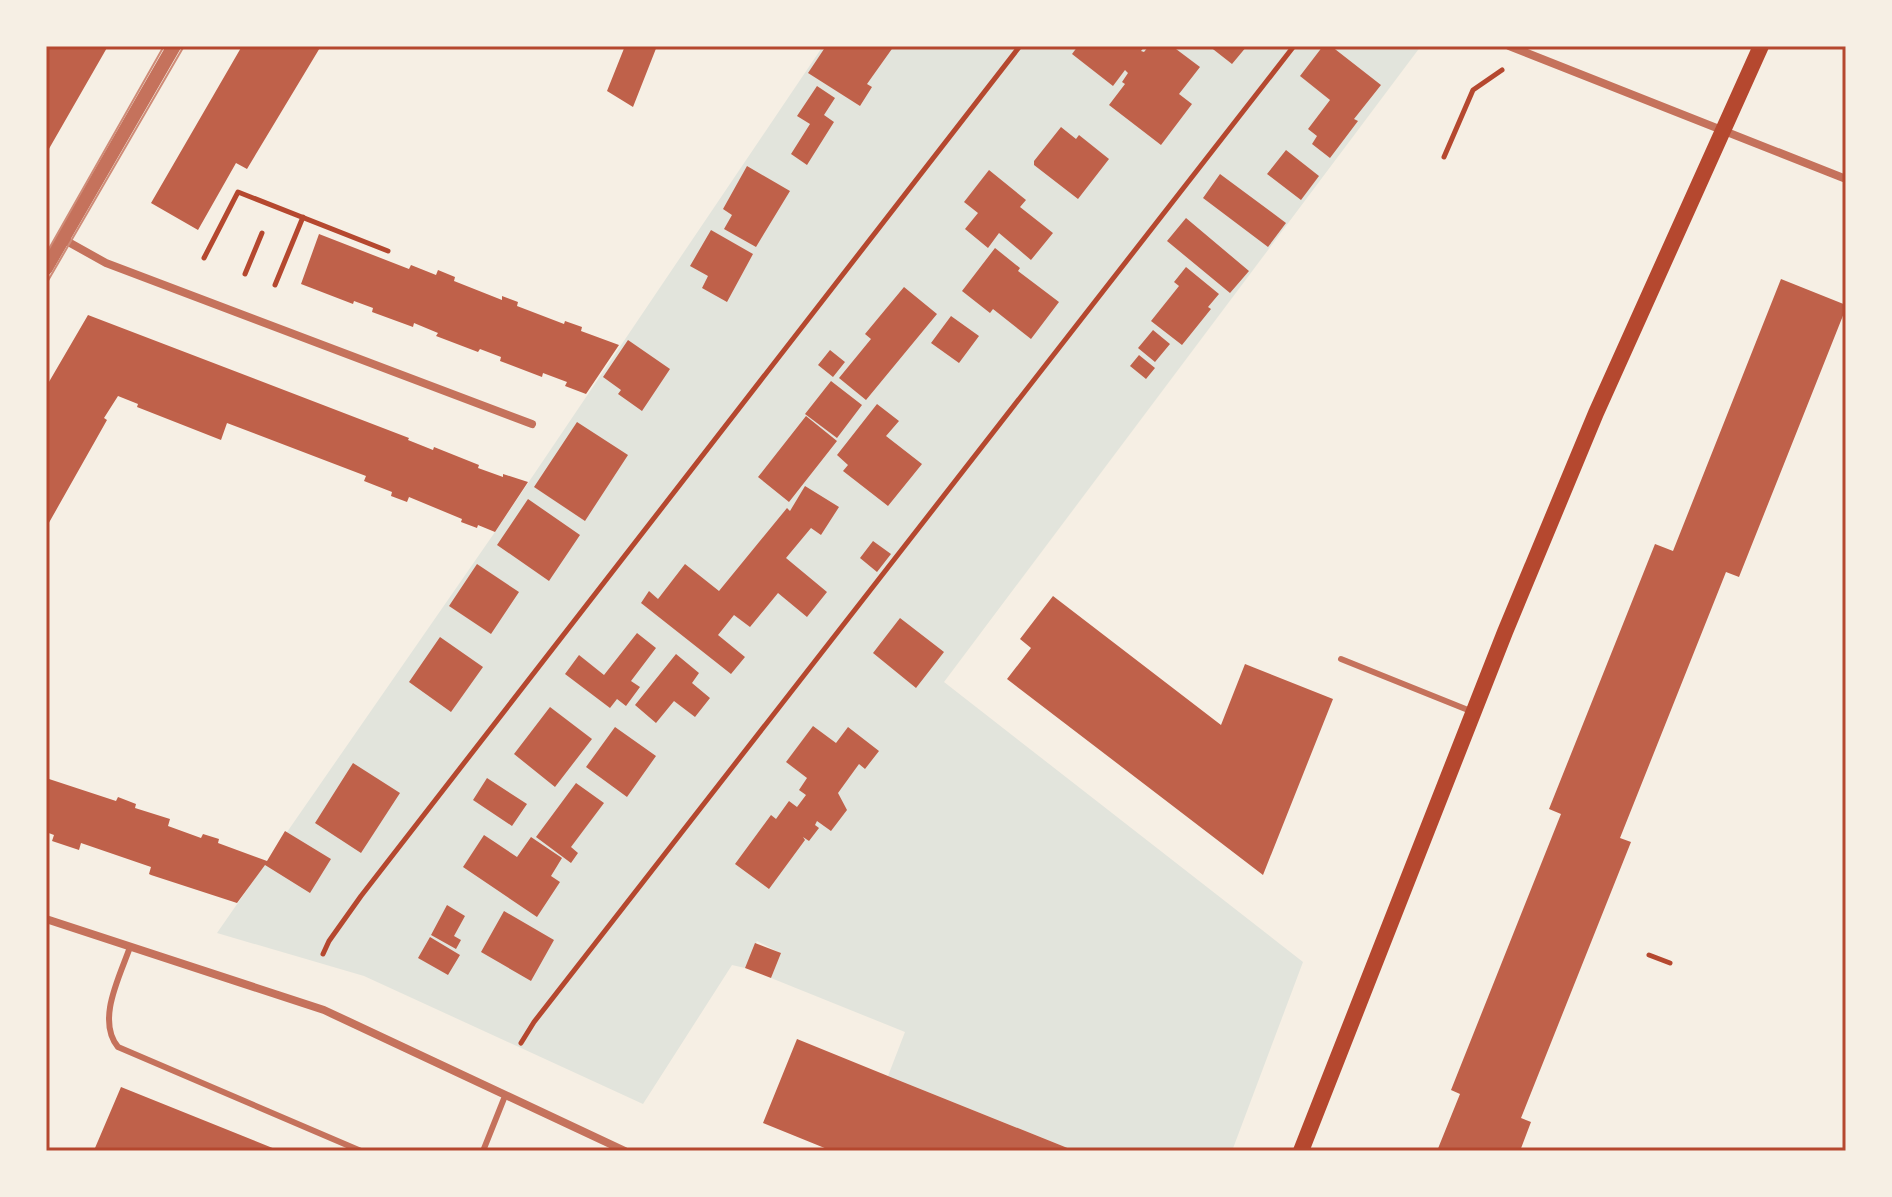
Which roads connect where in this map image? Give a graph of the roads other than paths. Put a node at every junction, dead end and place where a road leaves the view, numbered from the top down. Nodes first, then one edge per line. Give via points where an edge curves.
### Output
1 (174, 46) edge
2 (1509, 46) edge
3 (1761, 46) edge
4 (1724, 131) junction
5 (1846, 179) edge
6 (63, 239) junction
7 (46, 268) edge
8 (532, 424) dead end
9 (1341, 659) dead end
10 (1473, 712) junction
11 (46, 919) edge
12 (130, 947) junction
13 (505, 1096) junction
14 (361, 1151) edge
15 (483, 1151) edge
16 (625, 1151) edge
17 (1301, 1151) edge

1 - 6 street
2 - 4 street
3 - 4 main road
4 - 5 street
4 - 10 main road via 1596,413
6 - 7 street
6 - 8 street via 106,263
9 - 10 lane
10 - 17 main road
11 - 12 street
12 - 13 street via 324,1010
12 - 14 lane via 109,1015 109,1033 118,1047
13 - 15 lane
13 - 16 street

